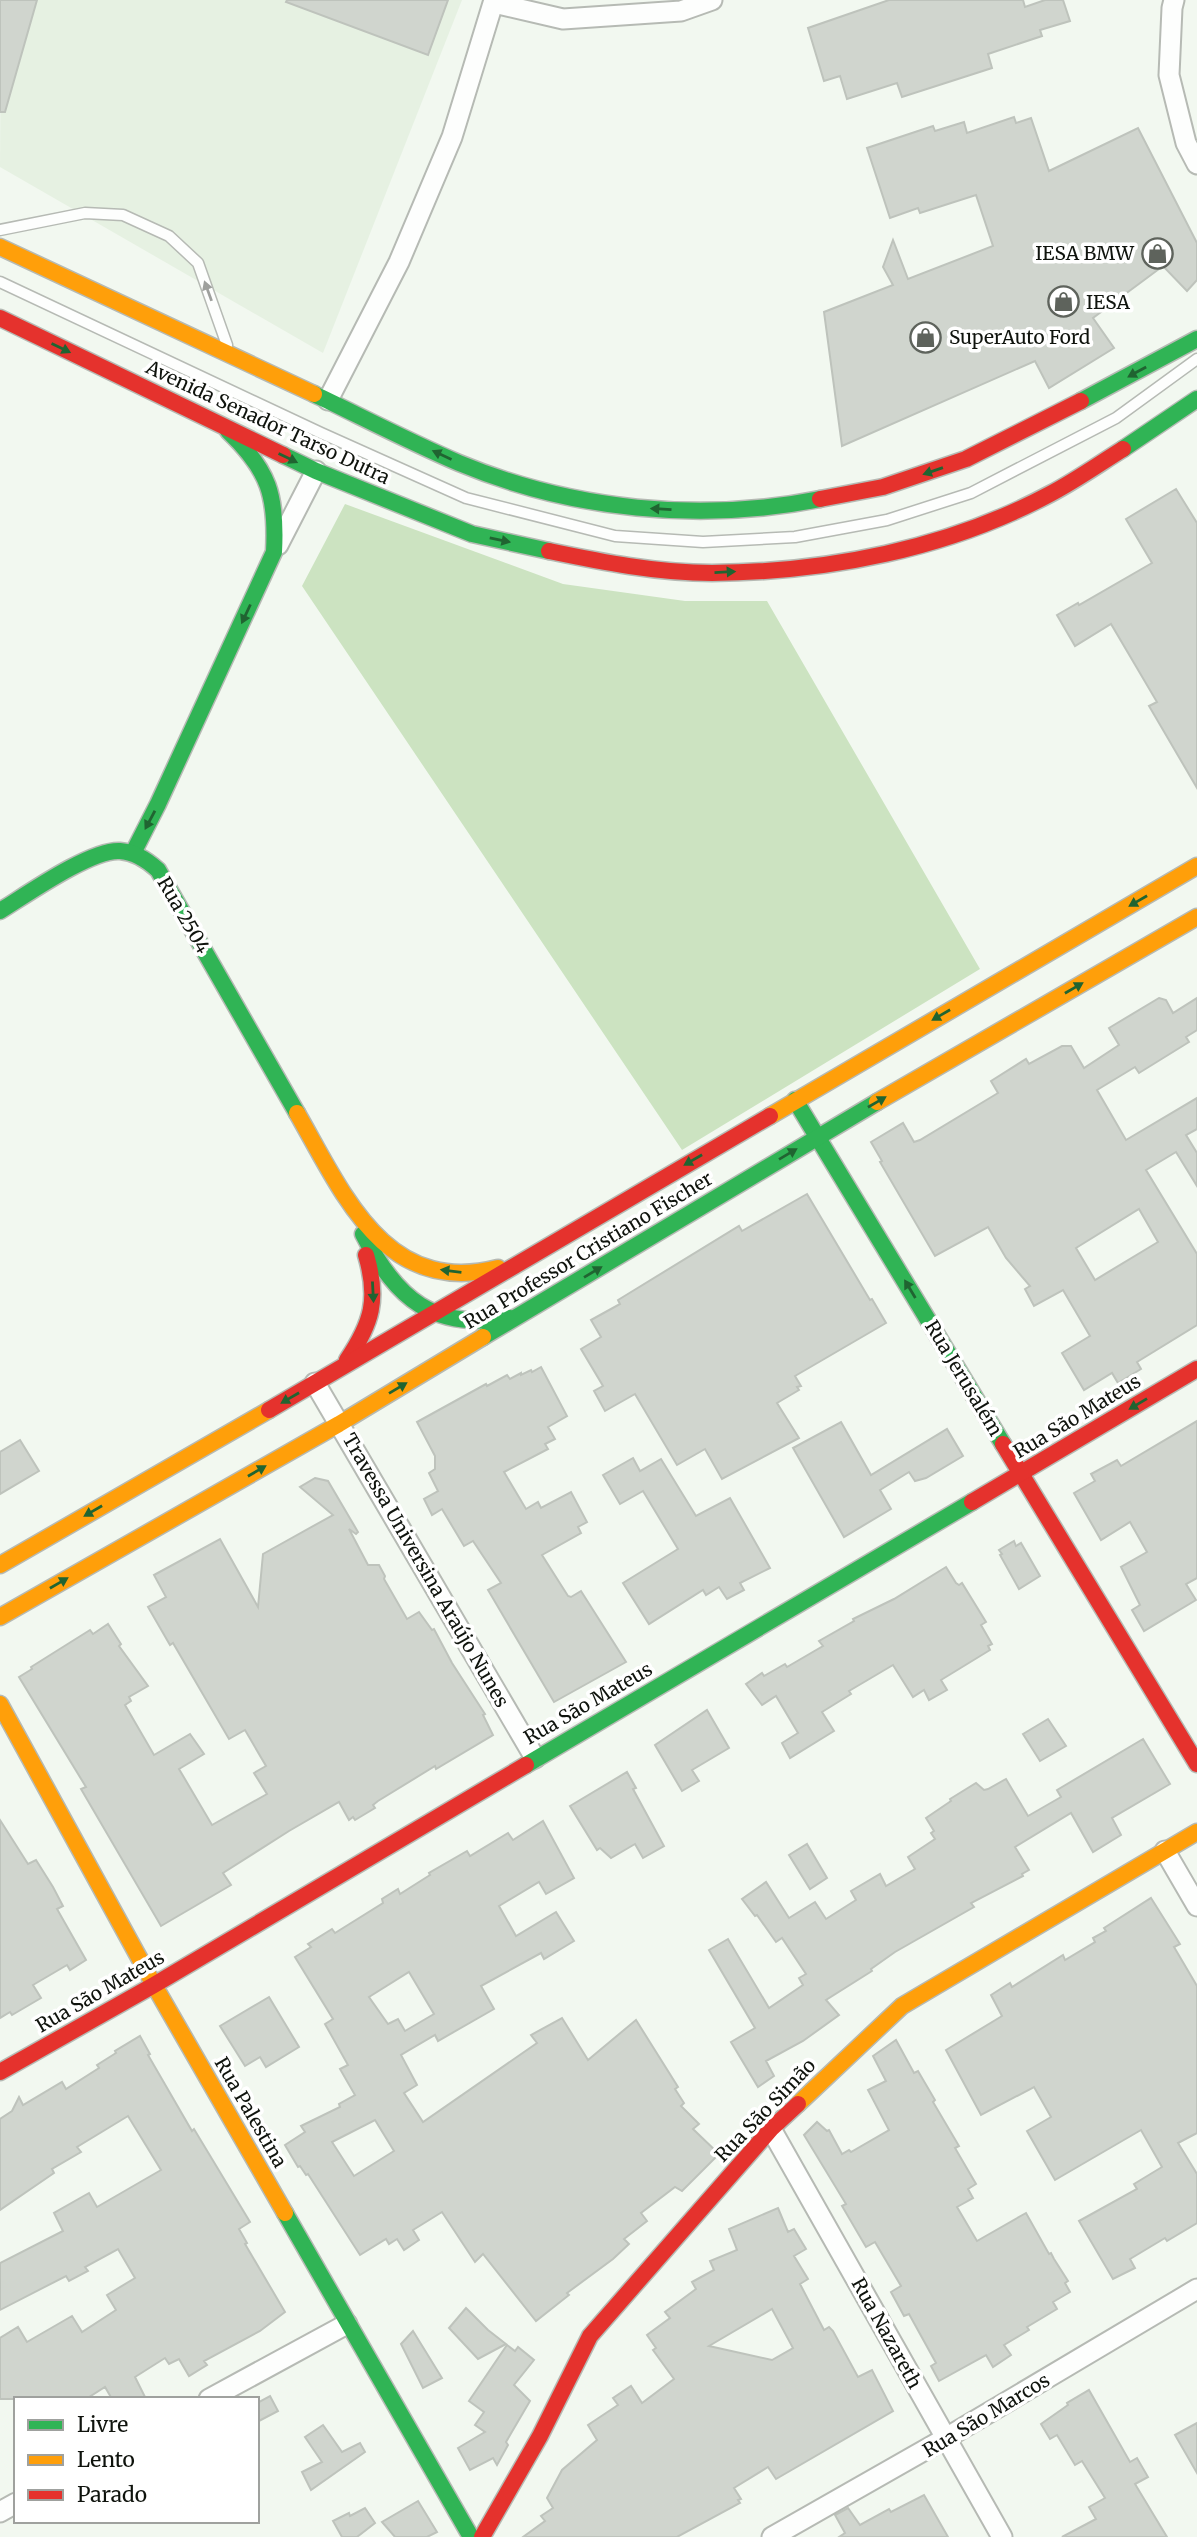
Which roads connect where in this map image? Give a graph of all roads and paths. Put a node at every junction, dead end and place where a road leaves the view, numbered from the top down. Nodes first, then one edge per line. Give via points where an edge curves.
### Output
1 (712, 0) edge
2 (1174, 0) edge
3 (494, 1) edge
4 (1197, 164) edge
5 (0, 230) edge
6 (0, 247) edge
7 (0, 282) edge
8 (0, 318) edge
9 (1197, 339) edge
10 (231, 355) junction
11 (1197, 359) edge
12 (1197, 399) edge
13 (328, 400) junction
14 (223, 427) junction
15 (316, 471) junction
16 (274, 552) junction
17 (133, 853) junction
18 (1197, 866) edge
19 (0, 911) edge
20 (1197, 917) edge
21 (795, 1101) junction
22 (818, 1136) junction
23 (349, 1203) junction
24 (518, 1262) junction
25 (433, 1312) junction
26 (522, 1315) junction
27 (343, 1367) junction
28 (1197, 1369) edge
29 (316, 1383) junction
30 (340, 1424) junction
31 (1021, 1473) junction
32 (0, 1565) edge
33 (0, 1617) edge
34 (0, 1704) edge
35 (536, 1758) junction
36 (1197, 1764) edge
37 (1197, 1832) edge
38 (1165, 1851) junction
39 (1197, 1906) edge
40 (154, 1985) junction
41 (0, 2072) edge
42 (771, 2129) junction
43 (1197, 2289) edge
44 (347, 2324) junction
45 (213, 2397) edge
46 (946, 2438) junction
47 (471, 2537) edge
48 (482, 2537) edge
49 (772, 2537) edge
50 (1002, 2537) edge

1 - 3 street via 681,11 563,19
2 - 4 street via 1169,75 1186,143
3 - 13 street via 452,137 399,262
10 -> 5 lane via 198,263 169,236 123,215 85,213
6 - 10 main road
7 - 11 lane via 466,498 615,536 703,542 795,537 887,520 971,493 1116,418
8 -> 14 main road, Avenida Senador Tarso Dutra
9 -> 13 main road via 966,459 883,487 781,507 620,508 545,492 460,463
10 - 13 main road
15 -> 12 main road, Avenida Senador Tarso Dutra via 472,534 609,564 710,573 809,568 891,553 976,527 1050,494
14 -> 15 main road, Avenida Senador Tarso Dutra
14 - 16 main road via 250,451 270,484 277,516
15 - 16 street
16 -> 17 main road
17 - 19 main road via 114,851 91,860
17 - 23 main road, Rua 2504 via 158,870
18 -> 21 main road, Rua Professor Cristiano Fischer
22 -> 20 main road, Rua Professor Cristiano Fischer
21 - 22 main road, Rua Jerusalém
21 -> 24 main road, Rua Professor Cristiano Fischer
26 -> 22 main road, Rua Professor Cristiano Fischer
31 -> 22 main road, Rua Jerusalém
24 -> 23 main road, Rua 2504 via 484,1273 418,1265 397,1255 373,1234
23 - 25 main road via 389,1280 405,1296
23 -> 27 main road, Rua 2504 via 370,1265 374,1309 365,1335
24 - 25 main road, Rua Professor Cristiano Fischer
25 - 26 main road via 488,1323
25 - 27 main road, Rua Professor Cristiano Fischer
30 -> 26 main road, Rua Professor Cristiano Fischer
27 - 29 main road, Rua Professor Cristiano Fischer
28 -> 31 main road, Rua São Mateus
29 - 30 street, Travessa Universina Araújo Nunes
29 -> 32 main road, Rua Professor Cristiano Fischer
33 -> 30 main road, Rua Professor Cristiano Fischer
30 - 35 street, Travessa Universina Araújo Nunes
31 - 35 main road, Rua São Mateus
31 - 36 main road, Rua Jerusalém
34 - 40 main road, Rua Palestina
35 - 40 main road, Rua São Mateus
37 - 38 main road, Rua São Simão
38 - 39 street
38 - 42 main road, Rua São Simão via 902,2006
40 - 41 main road, Rua São Mateus
40 - 44 main road, Rua Palestina
42 - 46 street, Rua Nazareth
42 - 48 main road, Rua São Simão via 590,2336
43 - 46 street, Rua São Marcos
44 - 45 street
44 - 47 main road, Rua Palestina
46 - 49 street, Rua São Marcos
46 - 50 street, Rua Nazareth

